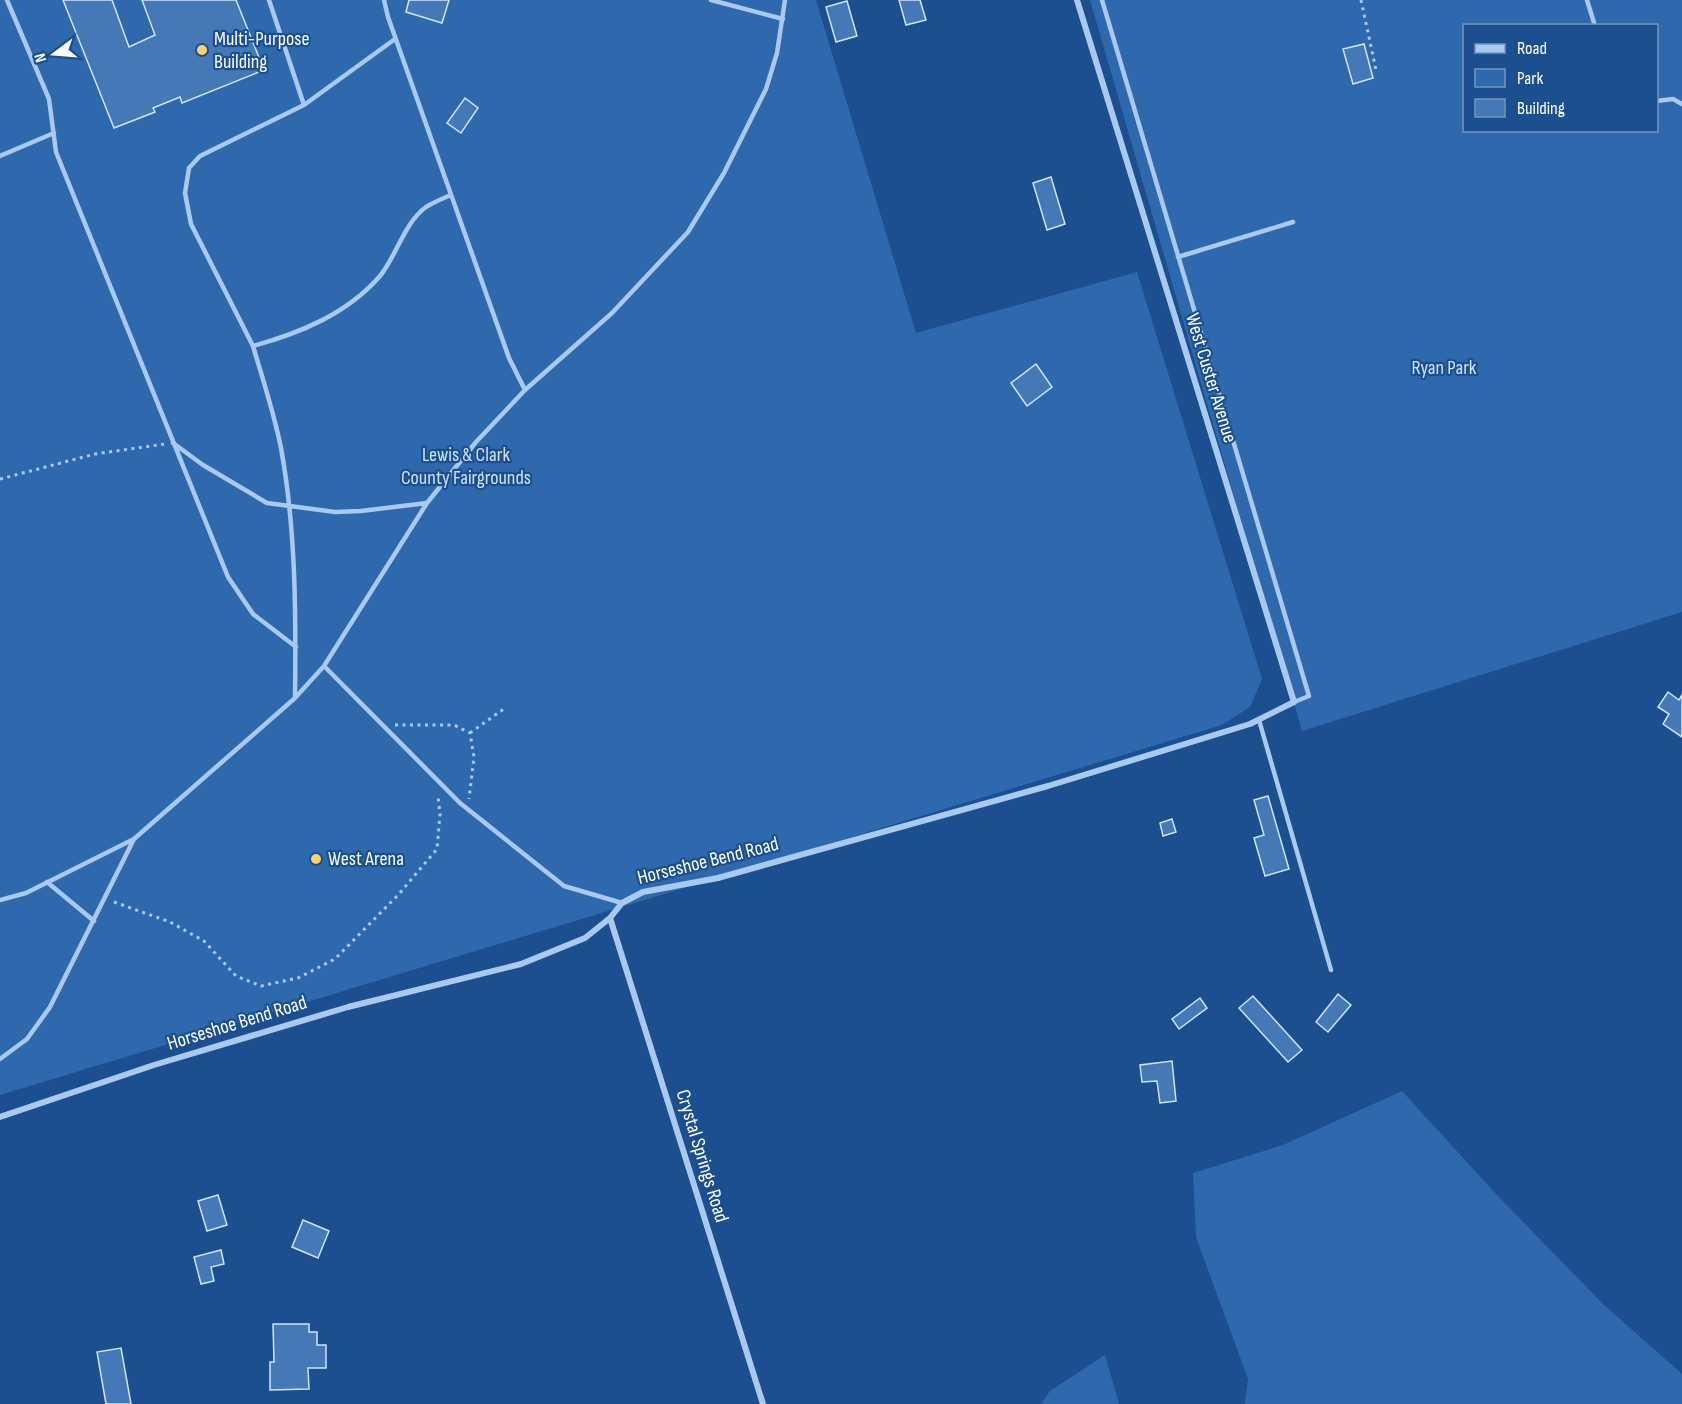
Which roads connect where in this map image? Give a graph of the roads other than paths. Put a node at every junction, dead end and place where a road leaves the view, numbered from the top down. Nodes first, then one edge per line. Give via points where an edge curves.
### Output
1 (7, 0) edge
2 (269, 0) edge
3 (384, 0) edge
4 (711, 0) edge
5 (785, 0) edge
6 (1077, 0) edge
7 (1102, 0) edge
8 (1587, 0) edge
9 (783, 19) junction
10 (1594, 24) edge
11 (395, 39) junction
12 (1658, 101) edge
13 (1682, 104) edge
14 (304, 105) junction
15 (54, 133) junction
16 (0, 156) edge
17 (451, 195) junction
18 (1293, 222) dead end
19 (1178, 257) junction
20 (253, 346) junction
21 (525, 390) junction
22 (173, 443) junction
23 (427, 503) junction
24 (289, 508) junction
25 (296, 647) junction
26 (324, 666) junction
27 (295, 698) junction
28 (1294, 702) junction
29 (1259, 720) junction
30 (134, 839) junction
31 (47, 882) junction
32 (0, 900) edge
33 (622, 903) junction
34 (610, 918) junction
35 (94, 921) junction
36 (1331, 970) dead end
37 (0, 1059) edge
38 (0, 1117) edge
39 (763, 1404) edge

1 - 15 lane via 49,99
2 - 14 lane
3 - 11 lane
4 - 9 lane
5 - 9 lane
6 - 28 street, West Custer Avenue
7 - 19 lane
8 - 10 lane
9 - 21 lane via 766,89 724,173 688,232 612,313
11 - 14 lane
11 - 17 lane
12 - 13 lane via 1673,99
14 - 20 lane via 200,156 189,168 184,193 191,224
15 - 16 lane
15 - 22 lane via 56,152
17 - 20 lane via 424,208 365,292 333,316
17 - 21 lane via 509,358
18 - 19 lane
19 - 28 lane via 1309,696
20 - 24 lane via 280,446
21 - 23 lane
22 - 24 lane via 267,503
22 - 25 lane via 228,577 253,614
23 - 24 lane via 335,512
23 - 26 lane
24 - 25 lane
25 - 27 lane
26 - 27 lane
26 - 33 lane via 468,810 564,886
27 - 30 lane
28 - 29 street
29 - 33 street, Horseshoe Bend Road via 1048,786 718,878 643,892
29 - 36 lane
30 - 31 lane
30 - 35 lane
31 - 32 lane
31 - 35 lane
33 - 34 street, Horseshoe Bend Road
34 - 38 street, Horseshoe Bend Road via 585,938 520,964 348,1007 154,1065
34 - 39 street, Crystal Springs Road
35 - 37 lane via 50,1007 27,1039

